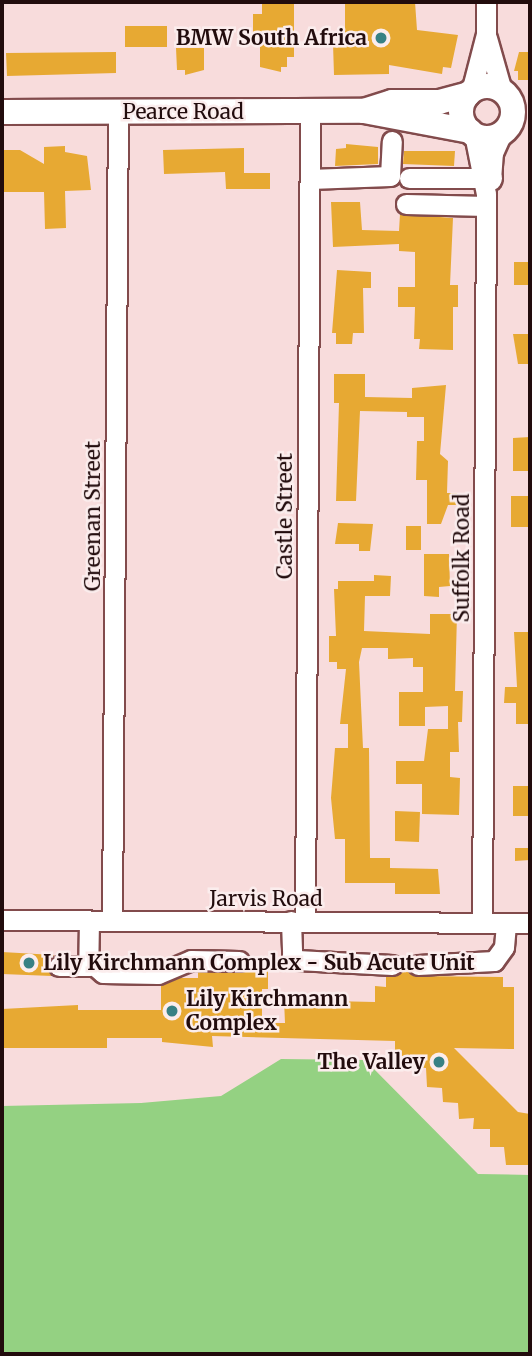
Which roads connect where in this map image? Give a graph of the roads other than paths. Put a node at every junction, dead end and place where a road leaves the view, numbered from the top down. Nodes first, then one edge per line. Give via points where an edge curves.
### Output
1 (486, 2) edge
2 (486, 34) junction
3 (469, 93) junction
4 (513, 96) edge
5 (364, 111) junction
6 (2, 112) edge
7 (118, 112) junction
8 (310, 112) junction
9 (514, 127) edge
10 (472, 133) junction
11 (392, 141) dead end
12 (410, 178) dead end
13 (310, 179) junction
14 (486, 189) junction
15 (406, 204) dead end
16 (2, 920) edge
17 (89, 921) junction
18 (112, 921) junction
19 (298, 921) junction
20 (482, 922) junction
21 (530, 922) edge
22 (506, 923) junction
23 (239, 961) dead end
24 (392, 965) dead end
25 (418, 965) dead end
26 (59, 966) dead end
27 (90, 966) junction

1 - 2 street
2 - 3 street
2 - 4 street
3 - 4 main road, Pearce Road via 488,86
3 - 5 main road, Pearce Road via 439,102 392,102
3 - 10 main road via 461,113
4 - 9 main road
5 - 8 main road, Pearce Road
5 - 10 main road, Pearce Road
6 - 7 main road, Pearce Road
7 - 8 main road, Pearce Road
7 - 18 street, Greenan Street
8 - 13 street, Castle Street
9 - 10 main road, Pearce Road via 486,138
9 - 14 street, Suffolk Road via 493,153
10 - 14 street, Suffolk Road
11 - 13 street via 390,176
12 - 14 street
13 - 19 street, Castle Street
14 - 15 street
14 - 20 street, Suffolk Road
16 - 17 street, Jarvis Road
17 - 18 street, Jarvis Road
17 - 27 street
18 - 19 street, Jarvis Road
19 - 20 street, Jarvis Road
19 - 24 street, Castle Street via 292,955 297,960
20 - 22 street, Jarvis Road
21 - 22 street, Jarvis Road
22 - 25 street via 504,947 494,961
23 - 27 street via 191,960 158,974 103,973
26 - 27 street

